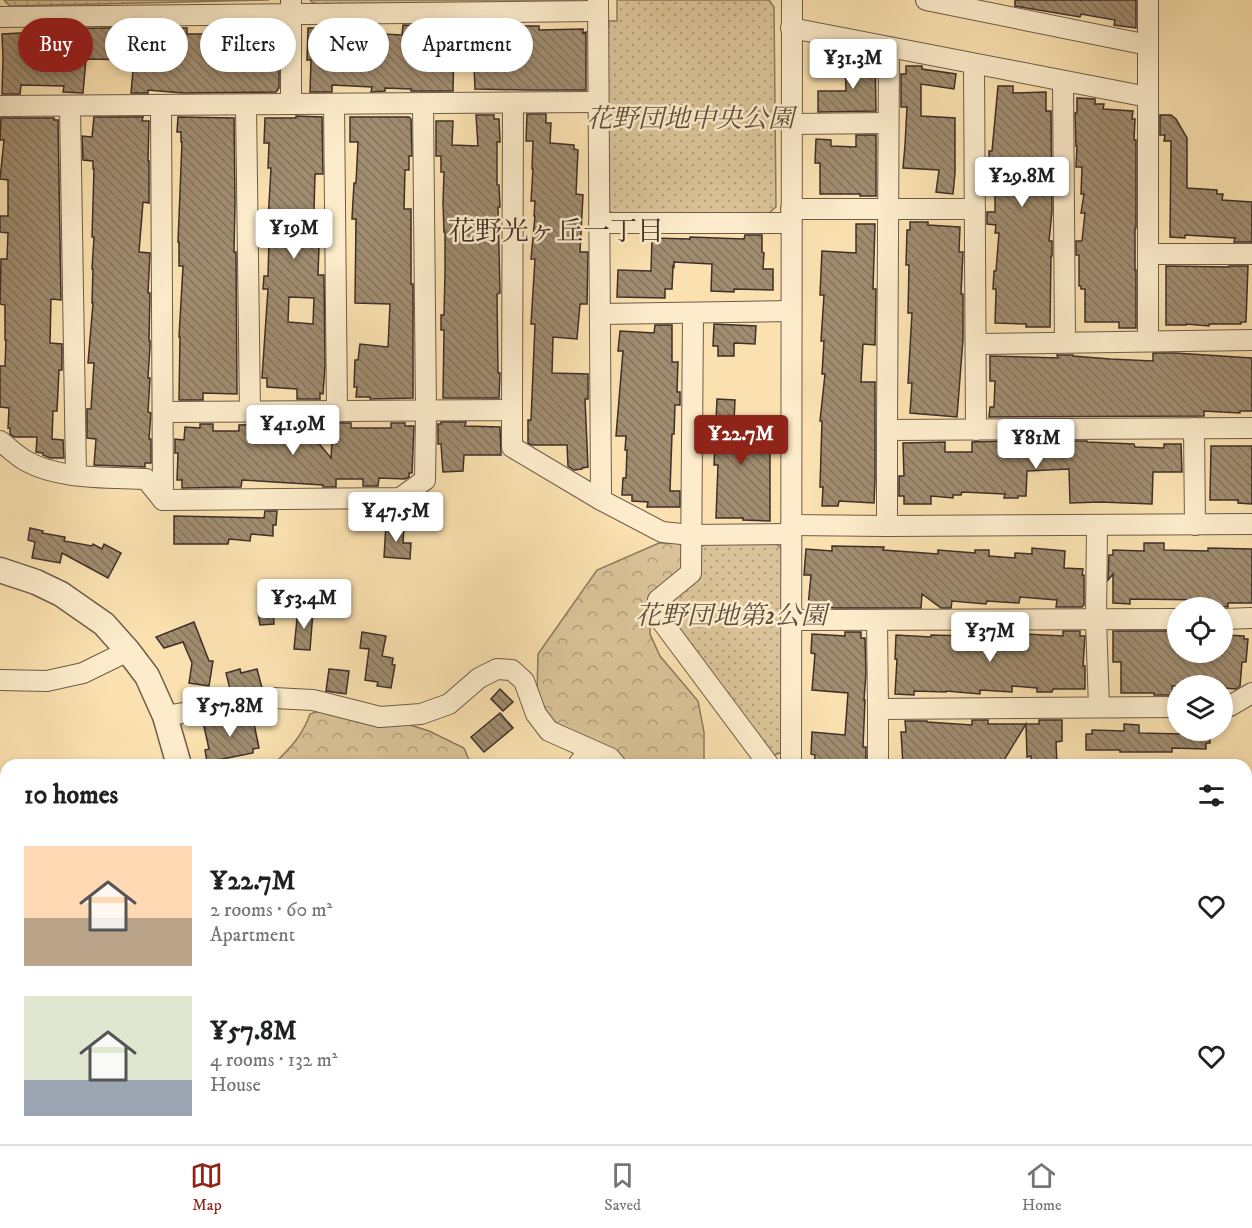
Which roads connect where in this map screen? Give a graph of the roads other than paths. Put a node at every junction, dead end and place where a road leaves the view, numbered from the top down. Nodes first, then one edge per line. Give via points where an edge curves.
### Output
1 (792, 0) edge
2 (926, 0) edge
3 (1148, 0) edge
4 (969, 4) edge
5 (598, 5) edge
6 (291, 7) edge
7 (0, 17) edge
8 (791, 28) junction
9 (1148, 45) junction
10 (889, 47) junction
11 (974, 64) junction
12 (1063, 81) junction
13 (1148, 97) junction
14 (598, 102) junction
15 (423, 103) junction
16 (513, 103) junction
17 (291, 104) junction
18 (334, 104) junction
19 (161, 105) junction
20 (246, 105) junction
21 (0, 106) edge
22 (70, 106) junction
23 (888, 123) junction
24 (791, 124) junction
25 (888, 209) junction
26 (975, 209) junction
27 (791, 216) junction
28 (599, 223) junction
29 (1149, 254) junction
30 (1252, 254) edge
31 (791, 311) junction
32 (693, 313) junction
33 (600, 314) junction
34 (1252, 340) edge
35 (1148, 341) junction
36 (1065, 342) junction
37 (976, 344) junction
38 (512, 410) junction
39 (163, 412) junction
40 (250, 412) junction
41 (337, 412) junction
42 (426, 412) junction
43 (1194, 428) junction
44 (1252, 428) edge
45 (887, 430) junction
46 (976, 430) junction
47 (0, 441) edge
48 (75, 475) junction
49 (163, 500) junction
50 (601, 500) junction
51 (1097, 525) junction
52 (1195, 525) junction
53 (1252, 525) edge
54 (887, 526) junction
55 (791, 529) junction
56 (692, 535) junction
57 (0, 570) edge
58 (1252, 618) edge
59 (1167, 619) edge
60 (1233, 619) edge
61 (877, 620) junction
62 (1096, 620) junction
63 (792, 621) junction
64 (128, 651) junction
65 (0, 680) edge
66 (1252, 693) edge
67 (1233, 704) edge
68 (1167, 707) edge
69 (1099, 708) junction
70 (878, 709) junction
71 (165, 716) junction
72 (584, 757) edge
73 (177, 759) edge
74 (611, 759) edge
75 (765, 759) edge
76 (791, 759) edge
77 (878, 759) edge

1 - 8 street
2 - 4 street
3 - 9 street
4 - 9 street
5 - 6 street
5 - 14 street
6 - 7 street
6 - 17 street
8 - 10 street
8 - 24 street
9 - 13 street
10 - 11 street
10 - 23 street
11 - 12 street
11 - 26 street
12 - 13 street
12 - 36 street
13 - 29 street
14 - 16 street
14 - 28 street
15 - 16 street
15 - 18 street
15 - 42 street
16 - 38 street
17 - 18 street
17 - 20 street
18 - 41 street
19 - 20 street
19 - 22 street
19 - 39 street
20 - 40 street
21 - 22 street
22 - 48 street
23 - 24 street
23 - 25 street
24 - 27 street
25 - 26 street
25 - 27 street
25 - 45 street
26 - 37 street
27 - 28 street
27 - 31 street
28 - 33 street
29 - 30 street
29 - 35 street
31 - 32 street
31 - 55 street
32 - 33 street
32 - 56 street
33 - 50 street
34 - 35 street
35 - 36 street
36 - 37 street
37 - 46 street
38 - 42 street
38 - 50 street via 512,447
39 - 40 street
39 - 49 street
40 - 41 street
41 - 42 street
42 - 49 street via 425,480 400,498
43 - 44 street
43 - 46 street
43 - 52 street
45 - 46 street
45 - 54 street
47 - 48 street via 26,461
48 - 49 street via 146,479
50 - 56 street via 662,532
51 - 52 street
51 - 54 street
51 - 62 street
52 - 53 street
54 - 55 street
55 - 56 street
55 - 63 street
56 - 75 street via 691,573 658,600 657,615
57 - 64 street via 61,594 104,624
58 - 60 street
59 - 62 street
61 - 62 street
61 - 63 street
61 - 70 street
62 - 69 street
63 - 76 street
64 - 65 street via 83,673 47,681
64 - 71 street via 147,676
66 - 67 street
68 - 69 street
69 - 70 street
70 - 77 street
71 - 72 street via 274,699 313,700 380,717 421,714 449,704 479,678 497,669 512,670 524,681 536,714 549,731
71 - 73 street
72 - 74 street

